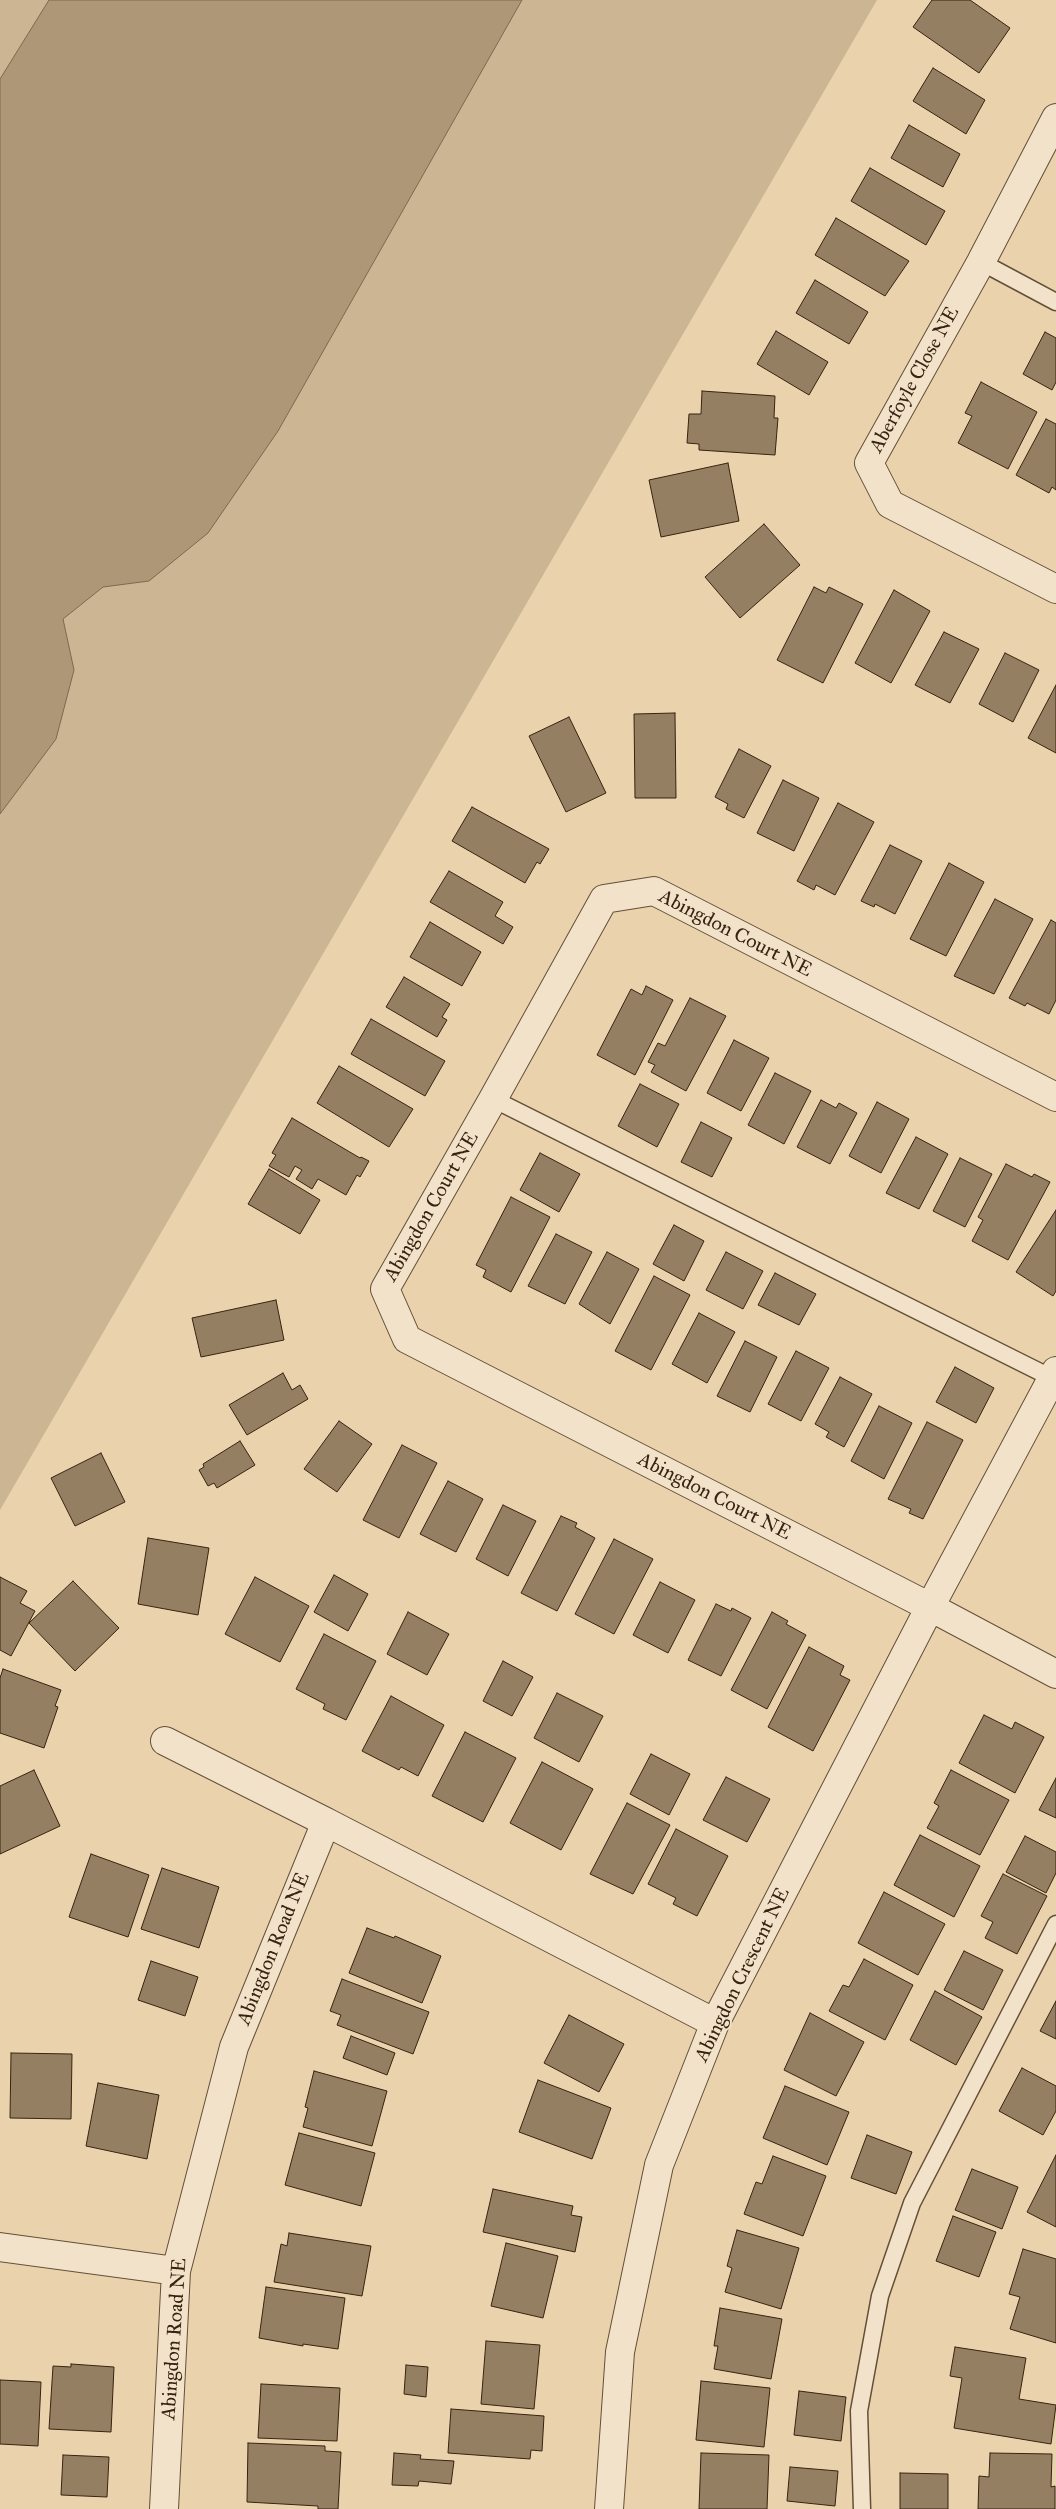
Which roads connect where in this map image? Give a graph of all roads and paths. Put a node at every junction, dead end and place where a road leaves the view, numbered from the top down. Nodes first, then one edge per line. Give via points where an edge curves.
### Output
1 (1056, 118) edge
2 (981, 262) junction
3 (1056, 302) edge
4 (1056, 589) edge
5 (1056, 1098) edge
6 (493, 1099) junction
7 (1054, 1374) edge
8 (930, 1607) junction
9 (1056, 1674) edge
10 (165, 1741) dead end
11 (326, 1822) junction
12 (1056, 1924) edge
13 (715, 2023) junction
14 (0, 2247) edge
15 (176, 2271) junction
16 (164, 2509) edge
17 (609, 2509) edge
18 (862, 2509) edge

1 - 2 street, Aberfoyle Close NE
2 - 3 lane
2 - 4 street, Aberfoyle Close NE via 869,463 890,504
5 - 6 street, Abingdon Court NE via 654,892 604,899
6 - 7 lane
6 - 8 street, Abingdon Court NE via 385,1289 407,1339
7 - 8 street
8 - 9 street
8 - 13 street, Abingdon Crescent NE
10 - 11 street
11 - 13 street
11 - 15 street, Abingdon Road NE via 234,2047
12 - 18 lane via 912,2204 880,2296 859,2410
13 - 17 street, Abingdon Crescent NE via 659,2165 620,2352
14 - 15 street
15 - 16 street, Abingdon Road NE

